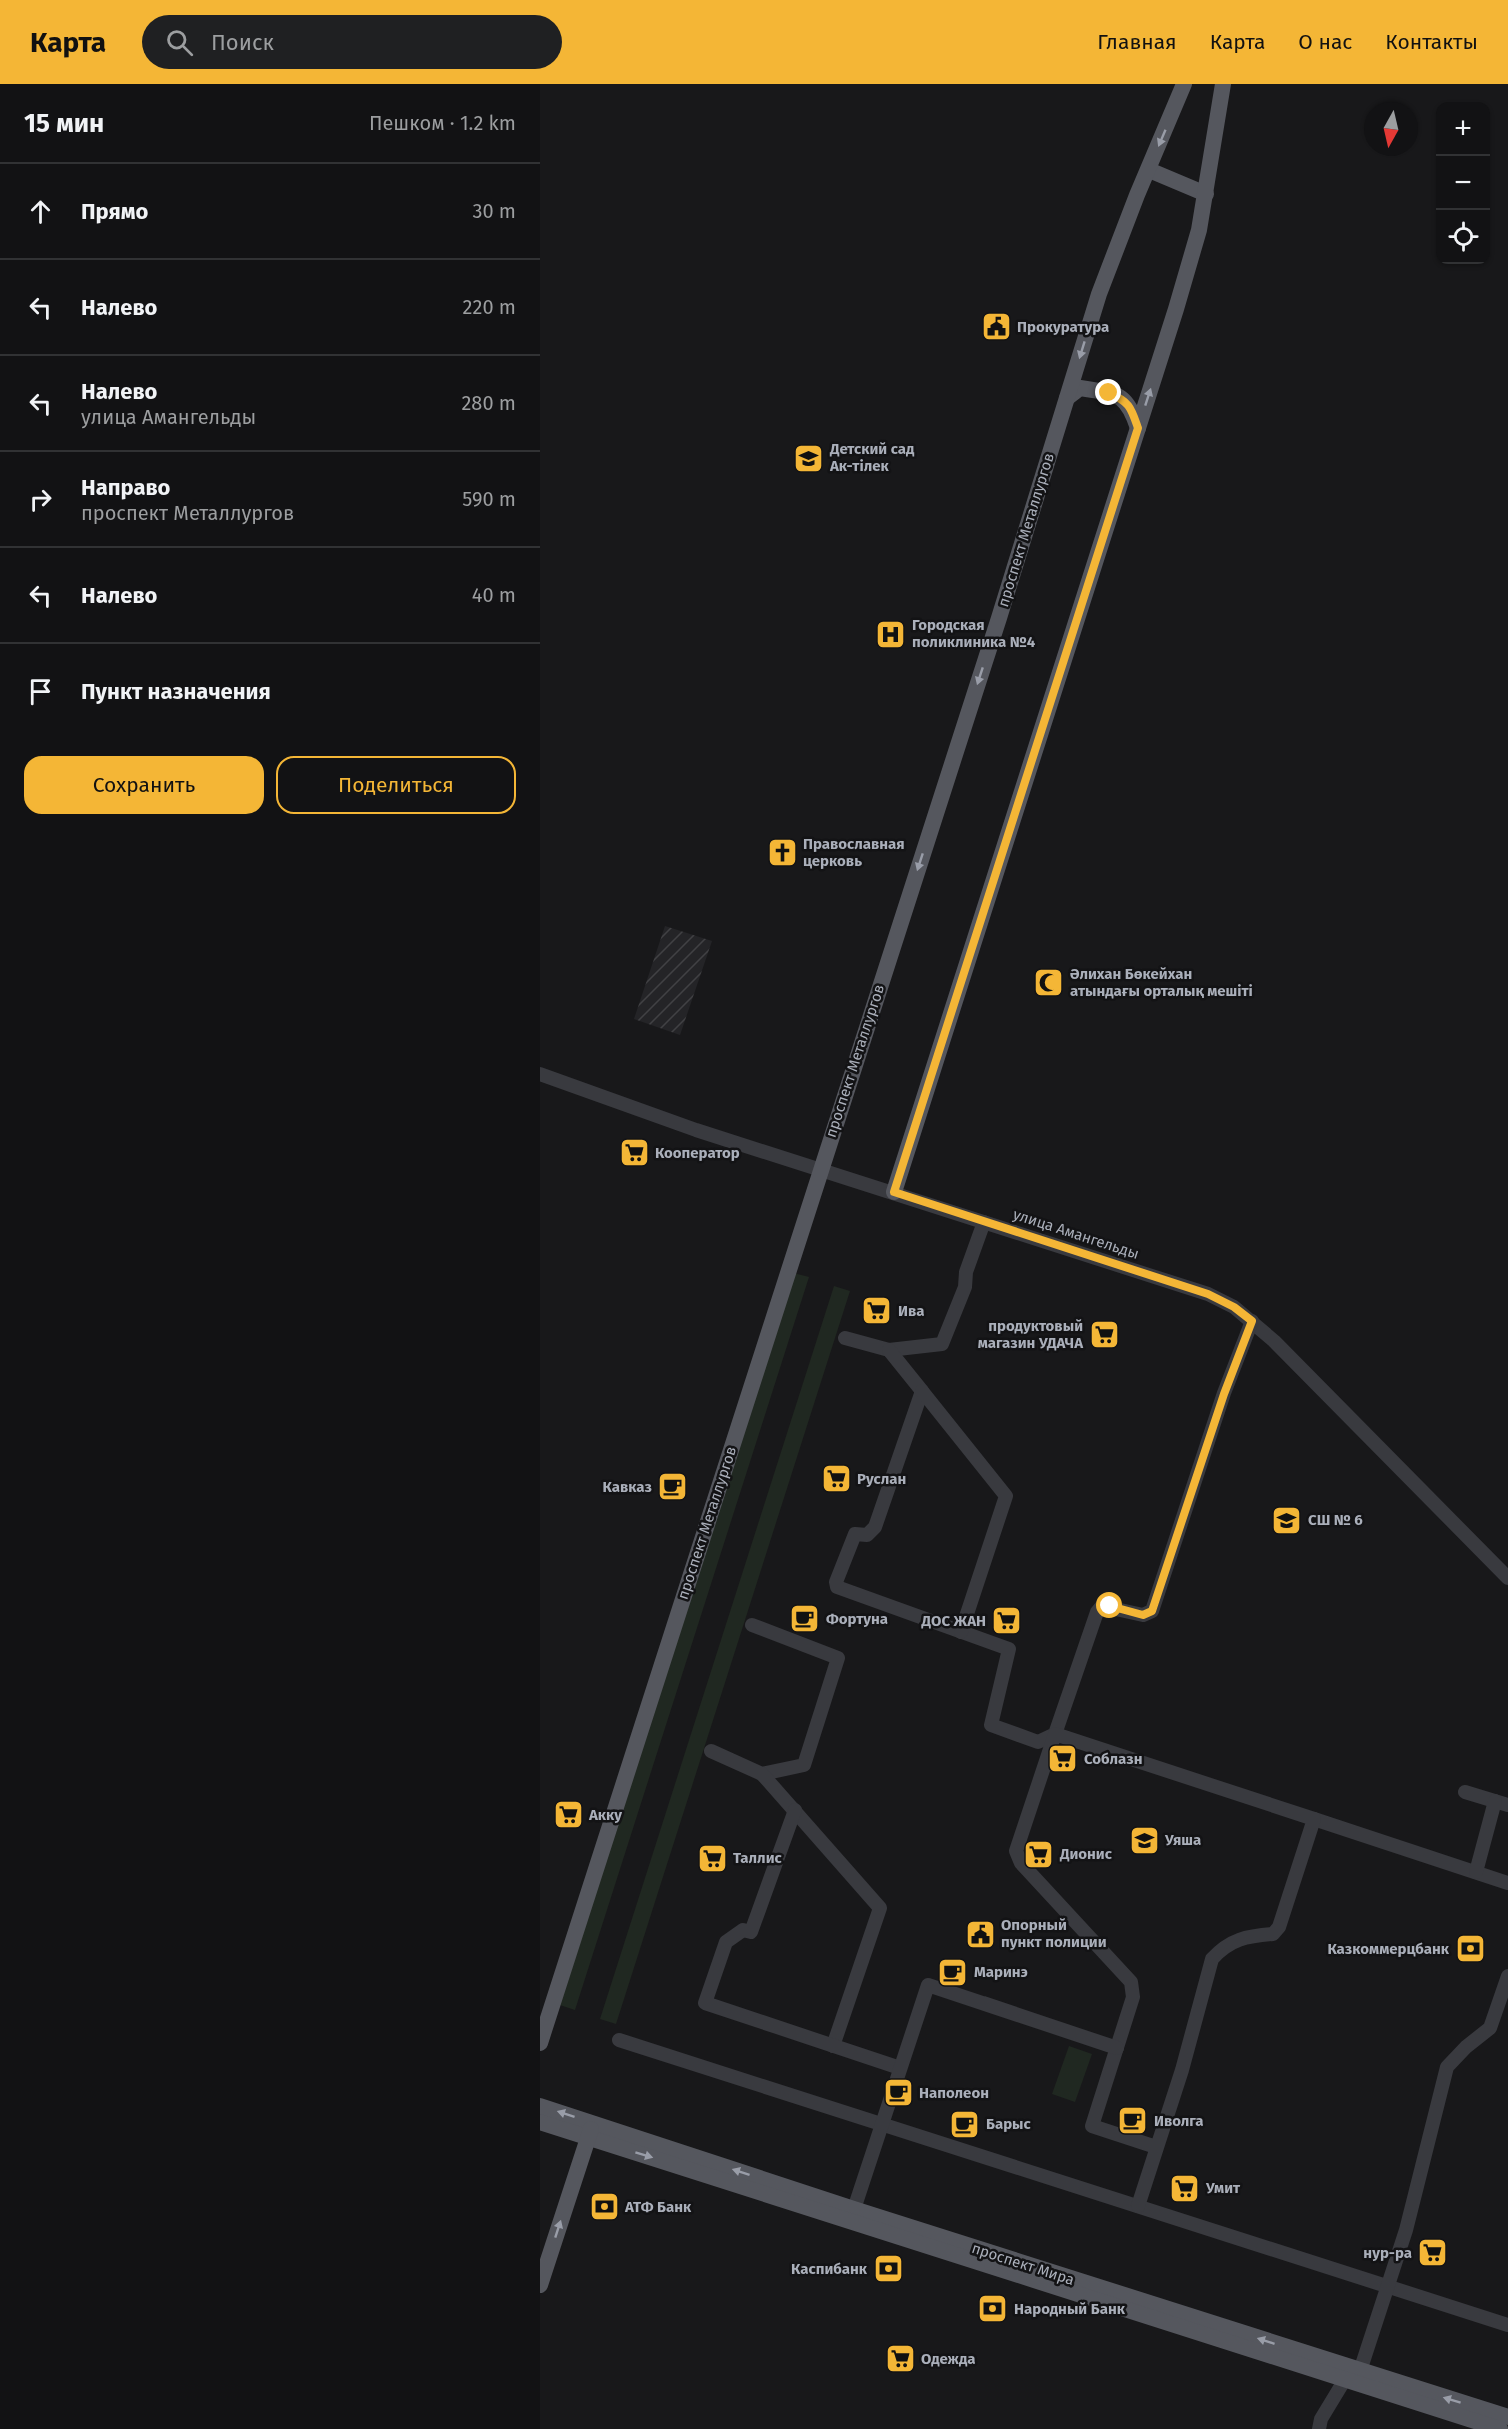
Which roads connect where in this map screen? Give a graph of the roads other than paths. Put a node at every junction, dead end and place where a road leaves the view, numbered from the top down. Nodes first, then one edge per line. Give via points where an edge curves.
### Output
1 (1184, 84) edge
2 (1223, 84) edge
3 (1149, 170) junction
4 (1206, 194) junction
5 (1067, 398) junction
6 (1138, 428) junction
7 (540, 1074) edge
8 (821, 1169) junction
9 (894, 1192) junction
10 (984, 1222) junction
11 (1252, 1321) junction
12 (845, 1338) dead end
13 (889, 1350) junction
14 (922, 1391) junction
15 (1508, 1578) edge
16 (752, 1625) dead end
17 (961, 1632) junction
18 (1055, 1734) junction
19 (711, 1751) dead end
20 (762, 1773) junction
21 (1465, 1792) dead end
22 (1502, 1803) edge
23 (795, 1810) junction
24 (1314, 1819) junction
25 (1476, 1872) junction
26 (1508, 1883) edge
27 (1508, 1976) edge
28 (983, 2004) dead end
29 (619, 2040) dead end
30 (540, 2043) edge
31 (833, 2046) junction
32 (1111, 2046) junction
33 (900, 2067) junction
34 (540, 2106) edge
35 (540, 2122) edge
36 (882, 2124) junction
37 (590, 2130) junction
38 (1156, 2147) junction
39 (783, 2192) junction
40 (1138, 2206) junction
41 (854, 2210) junction
42 (540, 2285) edge
43 (1388, 2286) junction
44 (1508, 2325) edge
45 (1360, 2371) junction
46 (1344, 2381) junction
47 (1508, 2417) edge
48 (1319, 2429) edge
49 (1500, 2429) edge

1 -> 3 main road, проспект Металлургов
2 - 4 main road
3 - 4 main road
3 -> 5 main road, проспект Металлургов via 1099,294
6 -> 4 main road via 1199,230
5 - 6 main road via 1080,388 1109,393 1131,407
5 -> 8 main road, проспект Металлургов
6 - 9 main road
7 - 8 street, улица Амангельды via 696,1130
8 - 9 street, улица Амангельды
8 - 30 main road, проспект Металлургов
9 - 10 street, улица Амангельды
10 - 11 street, улица Амангельды via 1208,1294
10 - 13 street via 966,1272 965,1287 942,1344
11 - 15 street, улица Амангельды
11 - 18 street via 1152,1611 1143,1615 1102,1606 1097,1612
12 - 13 street
13 - 14 street
14 - 17 street via 1006,1496
14 - 17 street via 875,1527 867,1535 855,1534 836,1582 837,1587
16 - 20 street via 838,1658 804,1765
17 - 18 street via 1010,1649 991,1725 1038,1742
18 - 24 street
18 - 32 street via 1016,1851 1021,1863 1131,1982 1133,1996
19 - 20 street
20 - 23 street
21 - 22 street
22 - 25 street
23 - 31 street via 880,1908
23 - 31 street via 751,1932 743,1930 726,1942 705,2002
24 - 25 street
24 - 38 street via 1279,1927 1273,1934 1254,1935 1224,1945 1212,1959
25 - 26 street
27 - 43 street via 1490,2028 1447,2067
28 - 32 street
29 - 36 street
31 - 33 street
32 - 33 street via 928,1985
32 - 38 street via 1092,2126
33 - 36 street
37 -> 34 main road, проспект Мира
35 - 37 main road, проспект Мира
36 - 40 street
36 - 41 street
37 - 39 main road, проспект Мира
42 -> 37 main road
38 - 40 street
39 - 41 main road, проспект Мира
39 - 46 main road, проспект Мира
40 - 43 street
45 -> 41 main road, проспект Мира
43 - 44 street
43 - 45 street
45 - 46 street
47 -> 45 main road, проспект Мира
46 - 48 street
46 - 49 main road, проспект Мира

